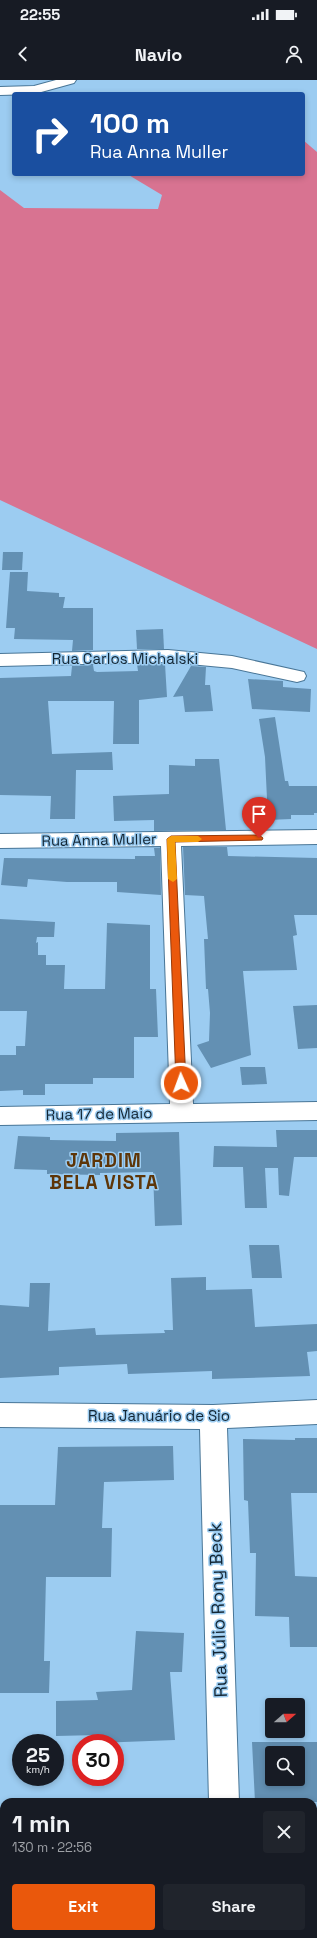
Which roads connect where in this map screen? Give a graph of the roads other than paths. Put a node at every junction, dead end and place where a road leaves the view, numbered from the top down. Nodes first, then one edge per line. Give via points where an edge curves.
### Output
1 (70, 80) edge
2 (0, 91) edge
3 (0, 660) edge
4 (297, 676) dead end
5 (317, 837) edge
6 (171, 839) junction
7 (0, 841) edge
8 (317, 1111) edge
9 (182, 1113) junction
10 (0, 1116) edge
11 (317, 1412) edge
12 (0, 1415) edge
13 (213, 1417) junction
14 (224, 1798) edge

1 - 2 street via 34,90
3 - 4 street, Rua Carlos Michalski via 168,656 232,662
5 - 6 street, Rua Anna Muller
6 - 7 street, Rua Anna Muller
6 - 9 street
8 - 9 street, Rua 17 de Maio
9 - 10 street, Rua 17 de Maio
11 - 13 street, Rua Januário de Sio
12 - 13 street, Rua Januário de Sio
13 - 14 street, Rua Júlio Rony Beck

